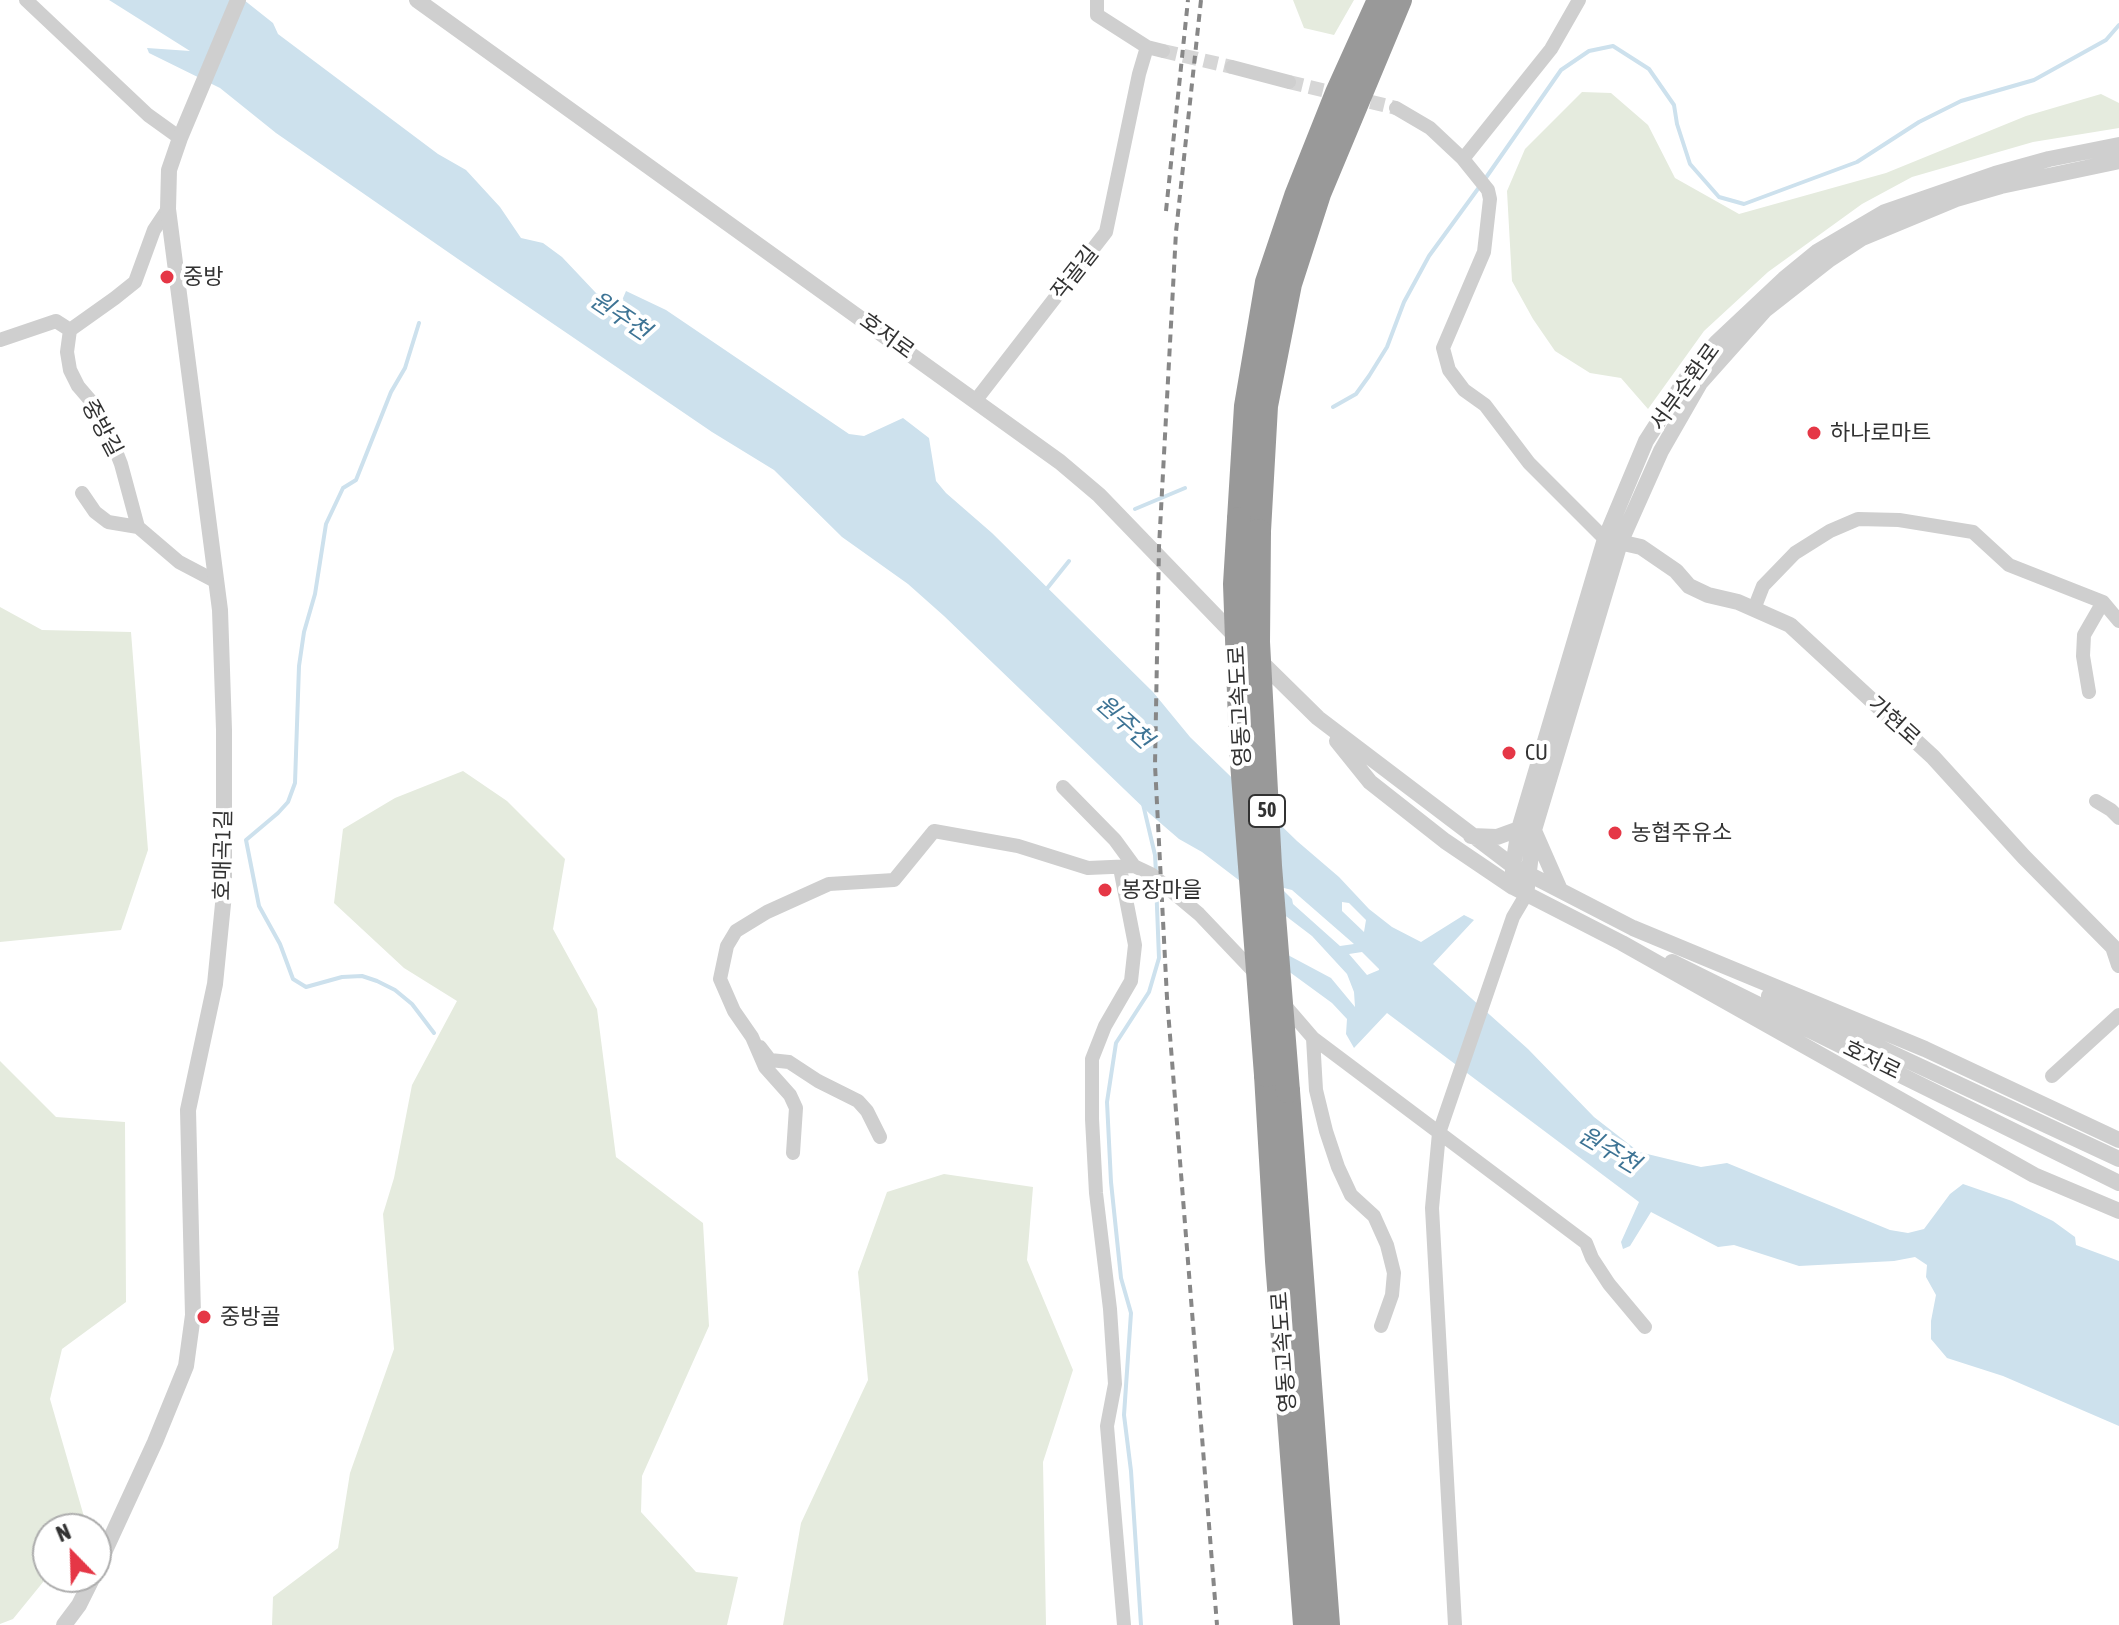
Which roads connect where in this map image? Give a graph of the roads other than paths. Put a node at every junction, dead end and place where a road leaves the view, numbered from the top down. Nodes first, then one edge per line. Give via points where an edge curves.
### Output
1 (26, 0) edge
2 (238, 0) edge
3 (417, 0) edge
4 (1097, 0) edge
5 (1379, 0) edge
6 (1400, 0) edge
7 (1579, 0) edge
8 (1147, 47) junction
9 (1163, 51) tunnel mouth
10 (1232, 67) tunnel mouth
11 (1289, 82) tunnel mouth
12 (1396, 108) tunnel mouth
13 (184, 131) junction
14 (2119, 145) edge
15 (2119, 161) edge
16 (1468, 163) junction
17 (168, 209) junction
18 (70, 330) junction
19 (0, 340) edge
20 (976, 400) junction
21 (82, 493) dead end
22 (1249, 525) junction
23 (138, 527) junction
24 (1612, 541) junction
25 (217, 582) junction
26 (2103, 602) junction
27 (1754, 609) junction
28 (2119, 621) edge
29 (2089, 692) dead end
30 (1318, 718) junction
31 (1063, 787) dead end
32 (2096, 801) dead end
33 (2119, 818) edge
34 (1526, 829) junction
35 (1471, 836) junction
36 (1127, 867) junction
37 (1520, 869) junction
38 (1560, 890) junction
39 (1520, 891) junction
40 (2116, 942) edge
41 (1687, 964) junction
42 (2119, 965) edge
43 (2119, 1015) edge
44 (752, 1037) junction
45 (1313, 1038) junction
46 (2052, 1076) dead end
47 (1439, 1133) junction
48 (880, 1137) dead end
49 (2119, 1140) edge
50 (793, 1153) dead end
51 (2119, 1159) edge
52 (2119, 1183) edge
53 (2119, 1211) edge
54 (1381, 1326) dead end
55 (1645, 1327) dead end
56 (112, 1535) edge
57 (85, 1593) edge
58 (1304, 1620) edge
59 (64, 1625) edge
60 (1124, 1625) edge
61 (1330, 1625) edge
62 (1455, 1625) edge

1 - 13 street via 148,115
2 - 13 street, 호매곡1길
3 - 20 street, 호저로
4 - 8 street via 1097,15
5 - 22 highway, 영동고속도로 / 50 via 1296,196 1267,282 1246,406
6 - 22 highway, 영동고속도로 / 50 via 1319,194 1290,284
7 - 16 street via 1551,49
8 - 9 street
8 - 20 street, 작골길 via 1106,232
10 - 11 street
12 - 16 street, 가현로 via 1430,128
13 - 17 street, 호매곡1길 via 169,170
14 - 24 street, 서부순환로 via 2049,159 1937,193 1885,212 1817,252 1751,308 1689,374 1646,441
15 - 24 street, 서부순환로 via 1956,199 1862,238 1801,280 1765,310 1700,383
16 - 24 street, 가현로 via 1490,199 1484,252 1443,348 1449,370 1485,405 1538,473
17 - 18 street via 154,230 135,282
17 - 25 street, 호매곡1길
18 - 19 street via 56,321
18 - 23 street, 중방길 via 70,370 110,436
20 - 30 street, 호저로 via 1099,495
21 - 23 street via 108,522
22 - 58 highway, 영동고속도로 / 50, bridge via 1235,584 1241,749
22 - 61 highway, 영동고속도로 / 50, bridge
23 - 25 street via 179,562
24 - 27 street, 가현로 via 1641,547 1689,586
24 - 34 street, 서부순환로
25 - 56 street, 호매곡1길 via 224,894 215,984 188,1110 193,1315 186,1366
26 - 27 street via 2009,565 1973,532 1858,519 1795,553 1763,586
26 - 28 street
26 - 29 street via 2084,635
27 - 40 street, 가현로 via 1790,625 1933,757 2024,857
30 - 35 street, 호저로
30 - 39 street, 호저로 via 1370,782
31 - 36 street via 1115,840
32 - 33 street
34 - 35 street via 1497,837
34 - 37 street, 서부순환로
34 - 38 street
35 - 37 street, 호저로
36 - 44 street via 1088,868 1018,846 934,831 894,880 829,884 736,931 720,979
36 - 45 street via 1151,874 1199,914
36 - 60 street via 1135,945 1131,981 1092,1059 1096,1193 1115,1384 1107,1426
37 - 38 street, 호저로
37 - 39 street, 서부순환로
38 - 41 street, 호저로
39 - 41 street, 호저로 via 1622,943
39 - 47 street
40 - 42 street, 가현로
41 - 49 street via 1925,1049
41 - 51 street, 호저로
41 - 52 street, 호저로
41 - 53 street via 2034,1175
43 - 46 street
44 - 48 street via 770,1060 789,1062 858,1101
44 - 50 street via 765,1067 796,1108
45 - 47 street
45 - 54 street via 1316,1090 1338,1167 1351,1195 1374,1216 1394,1273
47 - 55 street via 1586,1243 1609,1284
47 - 62 street via 1432,1208
57 - 59 street

